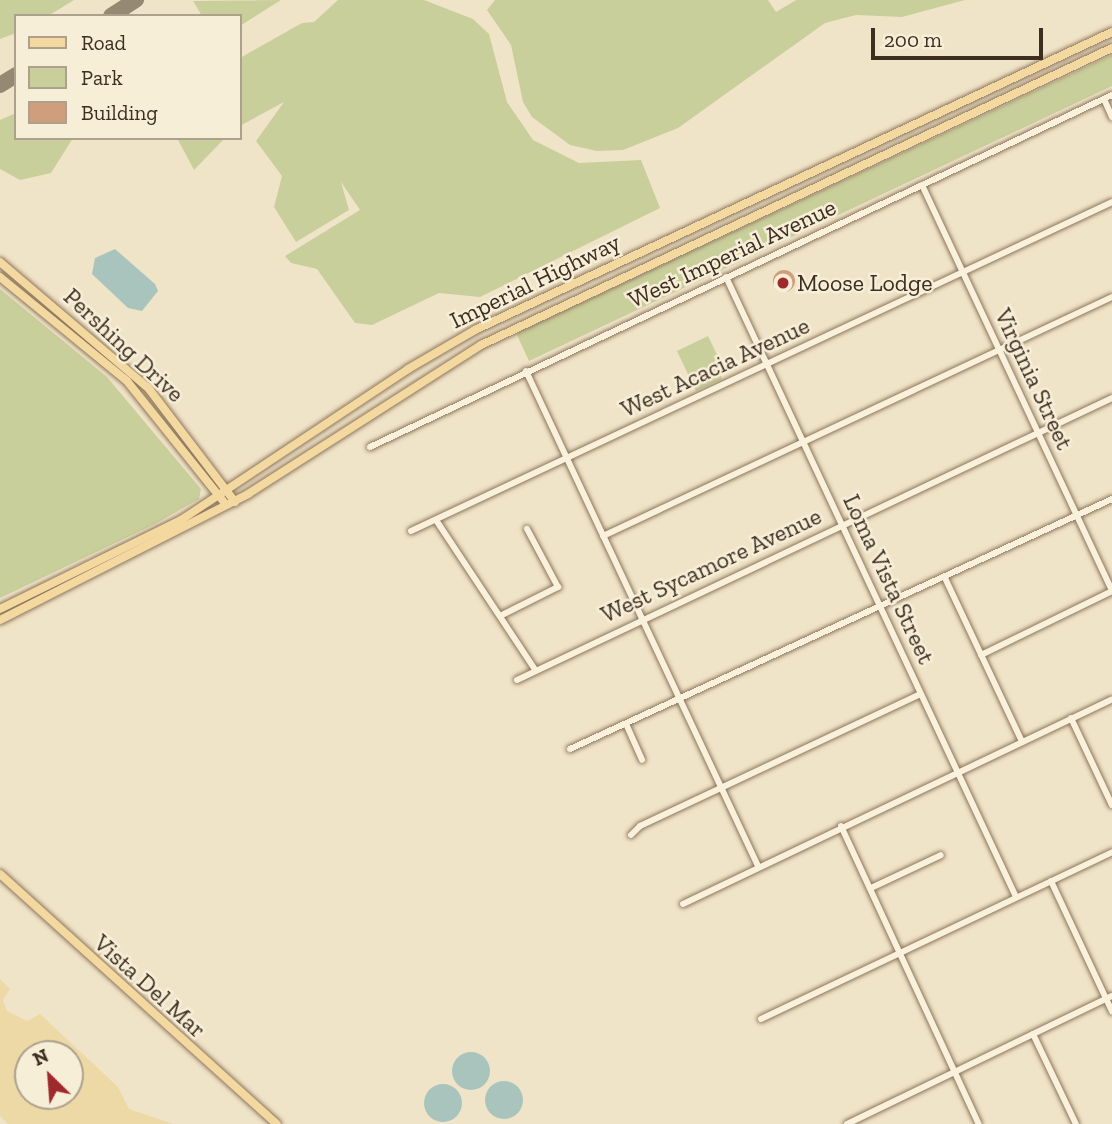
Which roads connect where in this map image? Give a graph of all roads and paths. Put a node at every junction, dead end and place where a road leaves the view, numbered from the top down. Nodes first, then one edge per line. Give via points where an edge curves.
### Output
1 (1112, 32) edge
2 (1110, 49) edge
3 (1112, 95) edge
4 (1104, 99) junction
5 (1112, 117) edge
6 (922, 185) junction
7 (1112, 202) edge
8 (0, 262) edge
9 (963, 272) junction
10 (0, 277) edge
11 (726, 277) junction
12 (1112, 297) edge
13 (537, 300) junction
14 (511, 329) junction
15 (999, 350) junction
16 (767, 364) junction
17 (526, 371) junction
18 (1112, 398) edge
19 (1038, 432) junction
20 (804, 443) junction
21 (370, 447) dead end
22 (567, 458) junction
23 (228, 491) junction
24 (220, 497) junction
25 (1112, 499) edge
26 (231, 504) junction
27 (1077, 515) junction
28 (436, 520) junction
29 (842, 524) junction
30 (527, 529) dead end
31 (411, 531) dead end
32 (603, 536) junction
33 (945, 578) junction
34 (1112, 591) edge
35 (881, 607) junction
36 (0, 608) edge
37 (502, 615) junction
38 (642, 618) junction
39 (0, 620) edge
40 (981, 654) junction
41 (534, 668) junction
42 (517, 680) dead end
43 (922, 694) junction
44 (1112, 699) edge
45 (680, 701) junction
46 (1071, 718) junction
47 (627, 726) junction
48 (1022, 742) junction
49 (570, 749) dead end
50 (642, 760) dead end
51 (958, 772) junction
52 (721, 789) junction
53 (1112, 805) edge
54 (841, 827) junction
55 (631, 835) dead end
56 (1112, 852) edge
57 (941, 855) dead end
58 (758, 866) junction
59 (0, 874) edge
60 (1051, 881) junction
61 (871, 888) junction
62 (1016, 897) junction
63 (683, 904) dead end
64 (899, 952) junction
65 (1109, 998) edge
66 (1112, 1011) edge
67 (761, 1018) dead end
68 (1033, 1034) junction
69 (954, 1070) junction
70 (277, 1124) edge
71 (847, 1124) edge
72 (979, 1124) edge
73 (1076, 1124) edge

1 - 13 main road, Imperial Highway
2 - 14 main road, Imperial Highway
3 - 4 street, West Imperial Avenue
4 - 5 street
4 - 6 street, West Imperial Avenue
6 - 9 street, Virginia Street
6 - 11 street, West Imperial Avenue
7 - 9 street, West Acacia Avenue
8 - 23 main road, Pershing Drive via 142,381
9 - 15 street, Virginia Street
9 - 16 street, West Acacia Avenue
10 - 24 main road, Pershing Drive via 134,389
11 - 16 street, Loma Vista Street
11 - 17 street, West Imperial Avenue
12 - 15 street
13 - 14 main road via 510,318
13 - 23 main road, Imperial Highway via 408,369
14 - 26 main road, Imperial Highway via 441,367
15 - 19 street, Virginia Street
15 - 20 street
16 - 20 street, Loma Vista Street
16 - 22 street, West Acacia Avenue
17 - 21 street, West Imperial Avenue
17 - 22 street
18 - 19 street, West Sycamore Avenue
19 - 27 street, Virginia Street
19 - 29 street, West Sycamore Avenue
20 - 29 street, Loma Vista Street
20 - 32 street
22 - 28 street, West Acacia Avenue
22 - 32 street
23 - 24 main road, Imperial Highway
23 - 26 main road, Pershing Drive
24 - 26 main road, Pershing Drive
24 - 36 main road, Imperial Highway via 149,538
25 - 27 street
26 - 39 main road, Imperial Highway
27 - 33 street
27 - 34 street, Virginia Street
28 - 31 street, West Acacia Avenue
28 - 37 street
29 - 35 street, Loma Vista Street
29 - 38 street, West Sycamore Avenue
30 - 37 street via 558,587
32 - 38 street
33 - 35 street
33 - 40 street
34 - 40 street
35 - 43 street, Loma Vista Street
35 - 45 street
37 - 41 street
38 - 41 street, West Sycamore Avenue
38 - 45 street
40 - 48 street
41 - 42 street, West Sycamore Avenue
43 - 51 street, Loma Vista Street
43 - 52 street
44 - 46 street
45 - 47 street
45 - 52 street
46 - 48 street
46 - 53 street
47 - 49 street
47 - 50 street
48 - 51 street
51 - 54 street
51 - 62 street, Loma Vista Street
52 - 55 street
52 - 58 street
54 - 58 street
54 - 61 street
56 - 60 street
57 - 61 street
58 - 63 street
59 - 70 main road, Vista Del Mar
60 - 62 street
60 - 65 street
61 - 64 street
62 - 64 street
64 - 67 street
64 - 69 street
65 - 66 street
65 - 68 street
68 - 69 street
68 - 73 street
69 - 71 street
69 - 72 street

